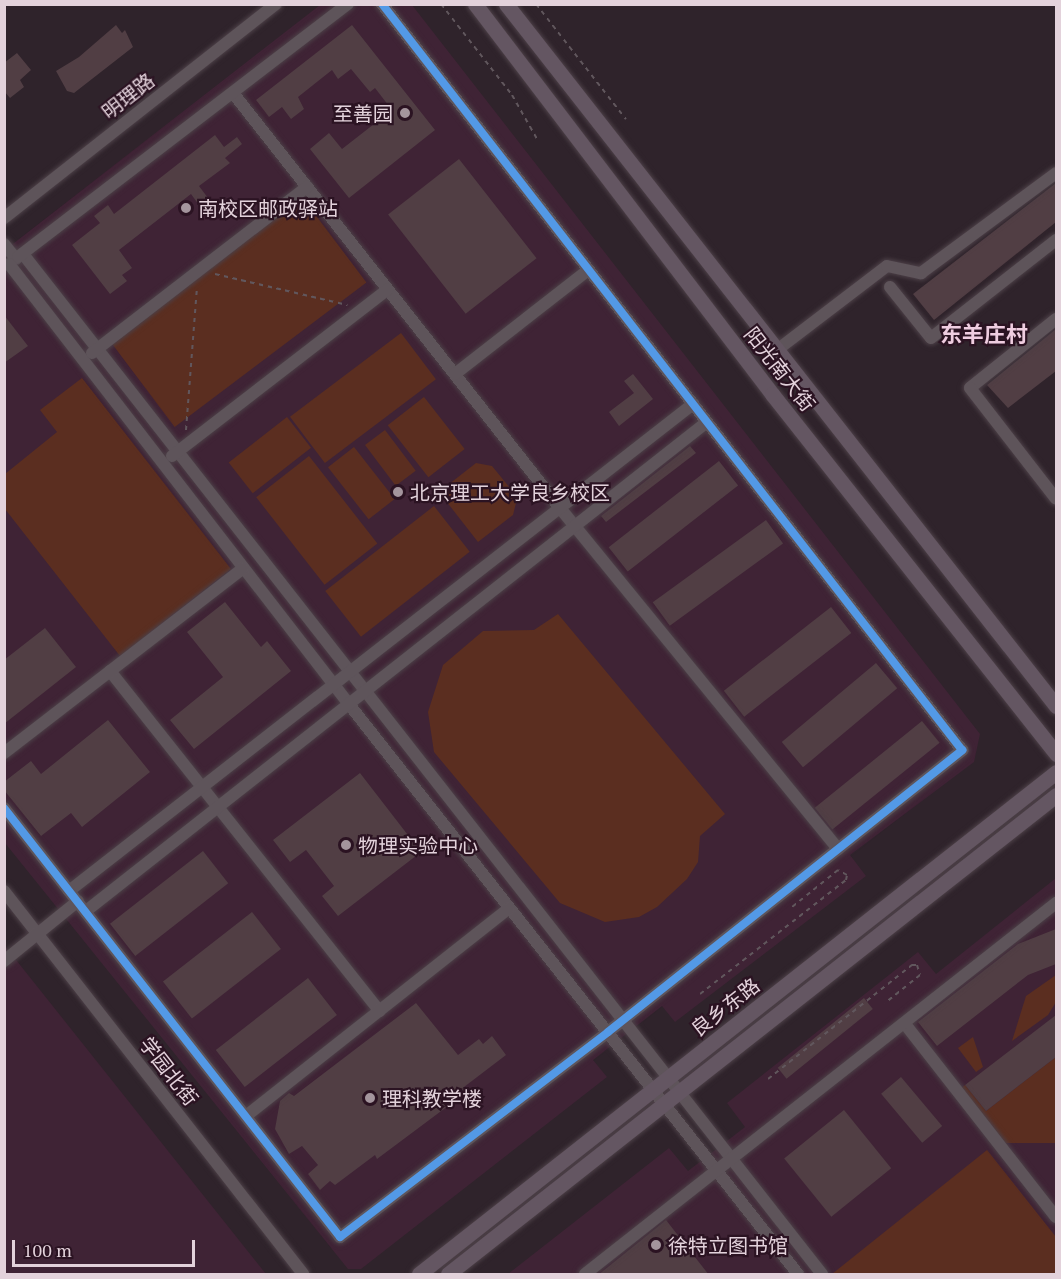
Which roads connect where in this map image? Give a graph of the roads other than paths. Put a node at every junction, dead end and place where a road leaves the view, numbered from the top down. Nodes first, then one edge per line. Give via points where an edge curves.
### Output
1 (276, 4) edge
2 (348, 4) edge
3 (382, 4) edge
4 (475, 4) edge
5 (506, 4) edge
6 (233, 93) junction
7 (1056, 172) edge
8 (307, 187) junction
9 (4, 218) edge
10 (1056, 240) edge
11 (4, 244) edge
12 (13, 261) edge
13 (588, 270) junction
14 (890, 287) dead end
15 (387, 290) junction
16 (1056, 319) edge
17 (97, 350) junction
18 (777, 350) junction
19 (83, 361) junction
20 (455, 374) junction
21 (693, 404) junction
22 (707, 422) junction
23 (177, 452) junction
24 (162, 463) junction
25 (1056, 499) edge
26 (560, 508) junction
27 (576, 525) junction
28 (243, 567) junction
29 (110, 671) junction
30 (349, 672) junction
31 (333, 684) junction
32 (363, 691) junction
33 (348, 703) junction
34 (1056, 706) edge
35 (4, 753) edge
36 (1056, 754) edge
37 (1056, 772) edge
38 (201, 786) junction
39 (1056, 795) edge
40 (217, 807) junction
41 (4, 808) edge
42 (838, 849) junction
43 (4, 891) edge
44 (69, 891) junction
45 (1056, 903) edge
46 (82, 906) junction
47 (509, 908) junction
48 (38, 934) junction
49 (5, 959) edge
50 (379, 1011) junction
51 (622, 1020) junction
52 (905, 1023) junction
53 (612, 1037) junction
54 (668, 1078) junction
55 (653, 1090) junction
56 (680, 1093) junction
57 (665, 1104) junction
58 (246, 1116) junction
59 (733, 1161) junction
60 (718, 1173) junction
61 (1056, 1217) edge
62 (303, 1275) edge
63 (419, 1275) edge
64 (448, 1275) edge
65 (585, 1275) edge
66 (798, 1275) edge
67 (822, 1275) edge

1 - 9 street, 明理路
2 - 6 street
3 - 13 street
4 - 36 main road, 阳光南大街 via 772,394
5 - 18 main road, 阳光南大街
6 - 8 street
6 - 12 street
7 - 18 street via 921,273 887,266
8 - 15 street
8 - 17 street
10 - 14 street via 931,338
11 - 12 street
12 - 17 street
12 - 19 street
13 - 20 street
13 - 21 street
15 - 20 street
15 - 23 street
16 - 25 street via 970,388
17 - 19 street
17 - 23 street
18 - 34 main road, 阳光南大街
19 - 24 street
20 - 26 street
21 - 22 street
21 - 26 street
22 - 27 street
22 - 42 street via 962,750
23 - 24 street
23 - 30 street
24 - 28 street
26 - 27 street
26 - 30 street
27 - 32 street
27 - 42 street
28 - 29 street
28 - 31 street
29 - 35 street
29 - 38 street
30 - 31 street
30 - 32 street
31 - 33 street
31 - 38 street
32 - 33 street
32 - 51 street
33 - 40 street
33 - 47 street
37 - 54 main road, 良乡东路
38 - 40 street
38 - 44 street
39 - 56 main road, 良乡东路
40 - 46 street
40 - 50 street
41 - 44 street
42 - 51 street
43 - 48 street, 学园北街
44 - 46 street
45 - 52 street
46 - 48 street
46 - 58 street
47 - 50 street
47 - 53 street
48 - 49 street
48 - 62 street, 学园北街
50 - 58 street
51 - 53 street
51 - 54 street
52 - 59 street
52 - 61 street
53 - 55 street
53 - 58 street via 340,1237
54 - 55 main road, 良乡东路
54 - 56 street
55 - 57 street
55 - 63 main road, 良乡东路
56 - 57 main road, 良乡东路
56 - 59 street
57 - 60 street
57 - 64 main road, 良乡东路
59 - 60 street
59 - 67 street
60 - 65 street
60 - 66 street

